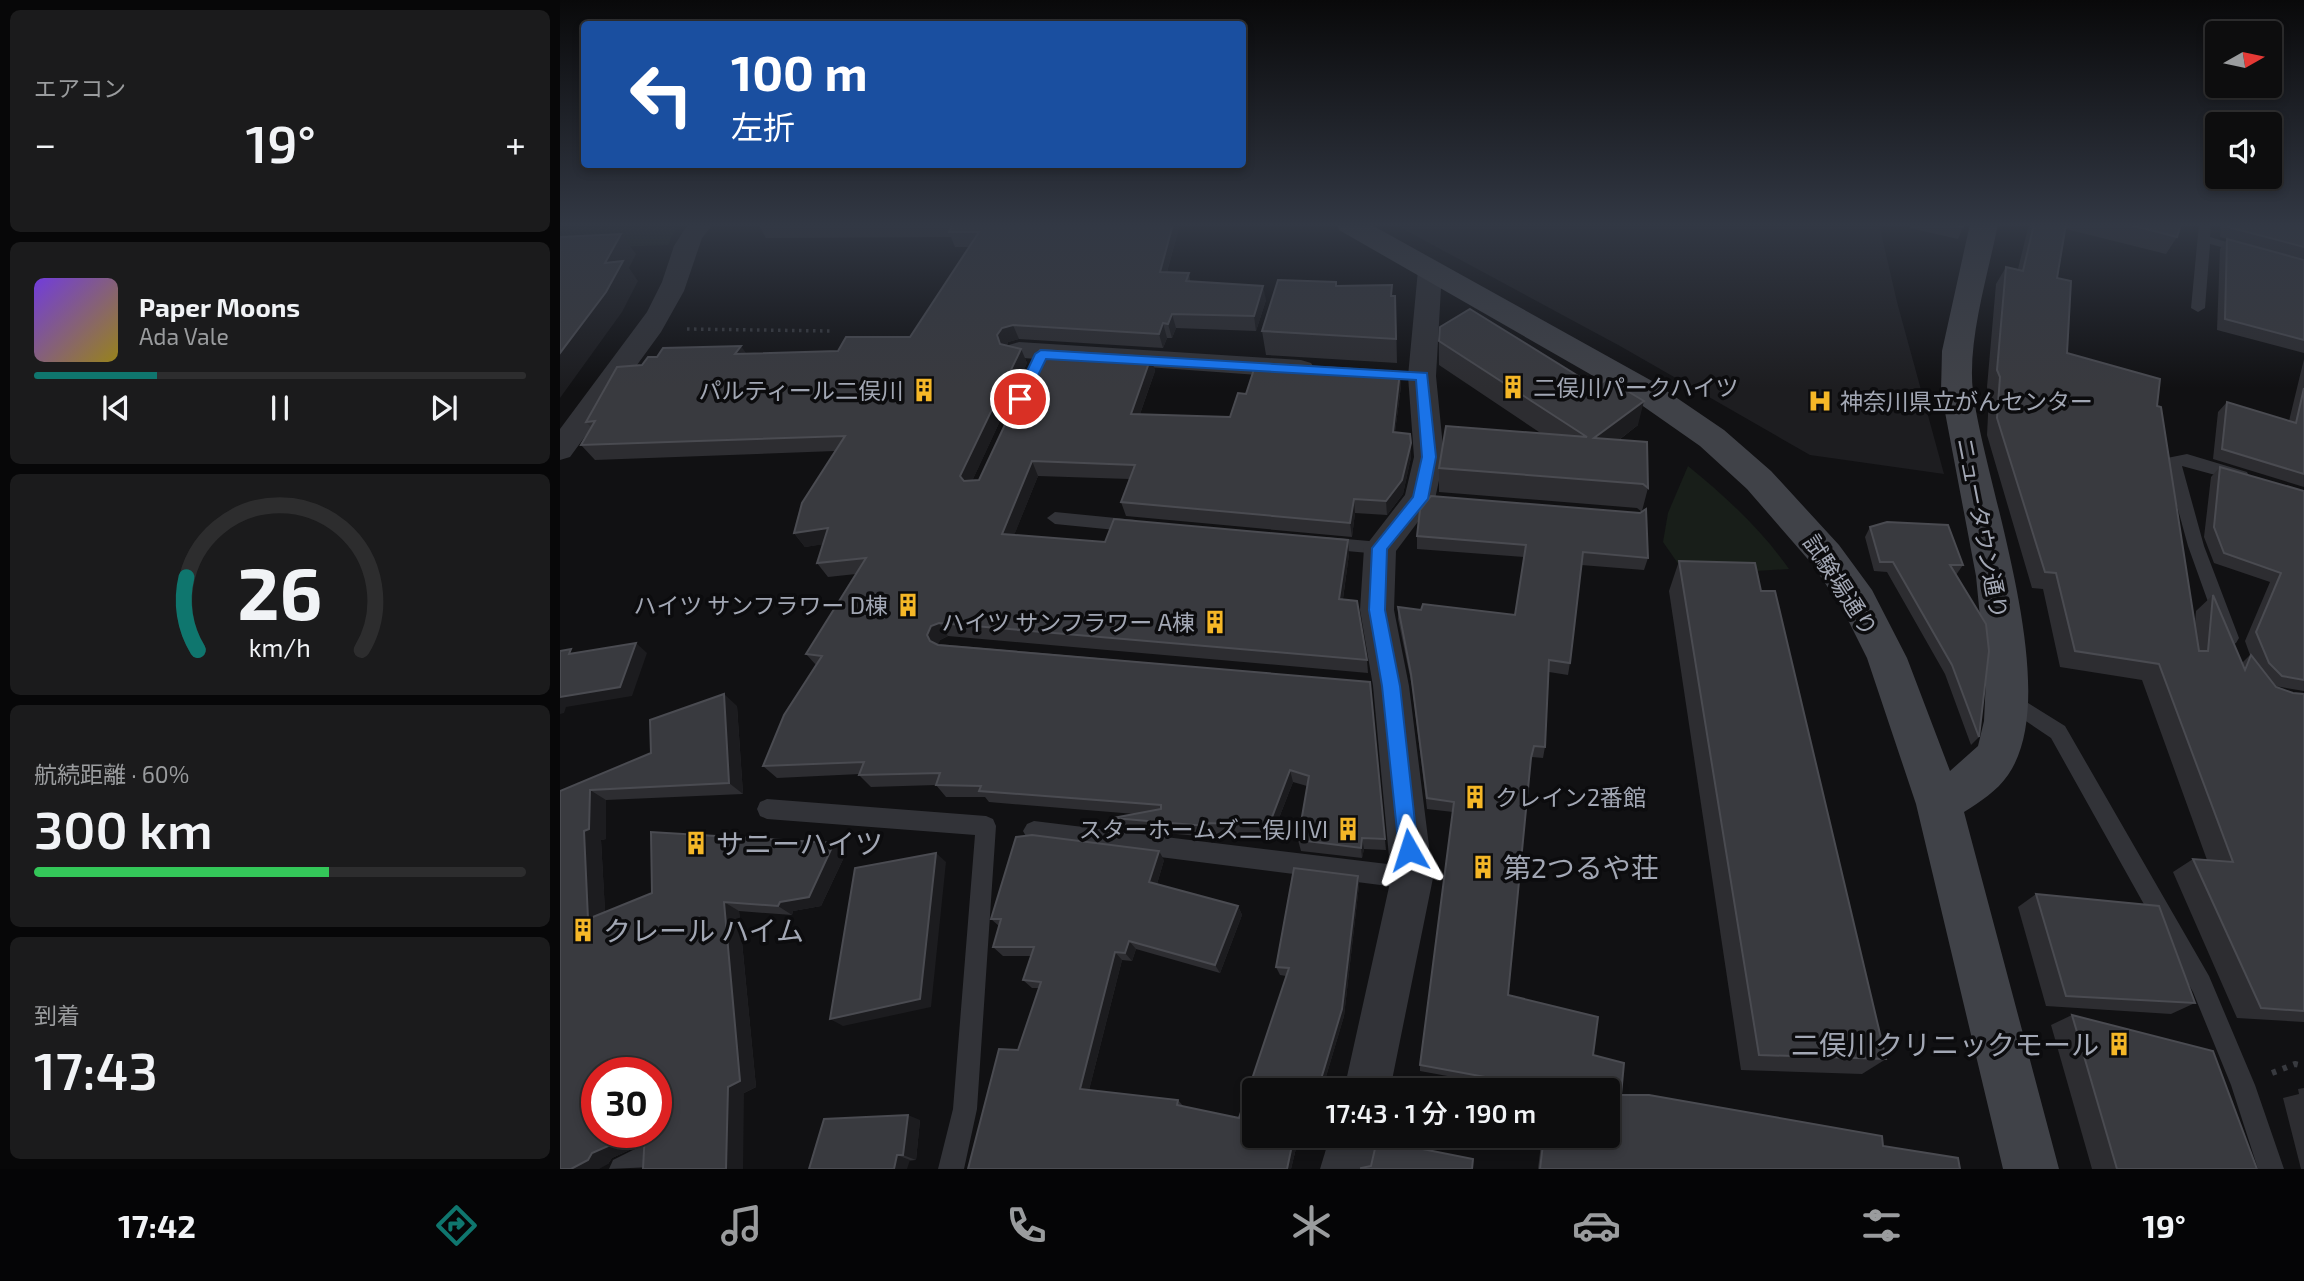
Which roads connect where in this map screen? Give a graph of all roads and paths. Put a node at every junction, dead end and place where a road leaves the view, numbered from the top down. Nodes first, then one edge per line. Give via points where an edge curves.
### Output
1 (675, 279) edge
2 (1428, 279) edge
3 (1445, 279) edge
4 (1973, 279) edge
5 (2201, 279) edge
6 (2198, 308) dead end
7 (647, 328) junction
8 (831, 331) dead end
9 (1032, 357) dead end
10 (1327, 371) edge
11 (560, 450) edge
12 (2252, 480) edge
13 (1055, 518) dead end
14 (1150, 527) edge
15 (1312, 542) edge
16 (1380, 548) junction
17 (2239, 659) edge
18 (2009, 699) junction
19 (1939, 804) junction
20 (766, 809) dead end
21 (1034, 831) dead end
22 (1412, 878) junction
23 (2295, 1064) dead end
24 (2304, 1066) edge
25 (1370, 1078) edge
26 (1351, 1148) edge
27 (951, 1169) edge
28 (1345, 1169) edge
29 (2031, 1169) edge
30 (2271, 1169) edge

1 - 7 street
2 - 16 street via 1409,375 1429,457 1427,500
3 - 19 street, 試験場通り via 1641,389 1712,438 1796,518 1858,601 1887,658
4 - 18 street, ニュータウン通り via 1958,351 1957,391 2005,646
5 - 6 lane
7 - 8 path
7 - 11 street
9 - 10 street
12 - 17 lane via 2187,460 2173,462 2196,546
13 - 14 lane
15 - 16 lane
16 - 22 street via 1377,610 1384,685
18 - 19 street, ニュータウン通り via 1999,750 1990,766
18 - 30 lane via 2058,732 2201,984 2243,1084
19 - 29 street, 試験場通り
20 - 27 lane via 986,826 965,1109
21 - 22 lane
22 - 25 street
23 - 24 path
26 - 28 street

